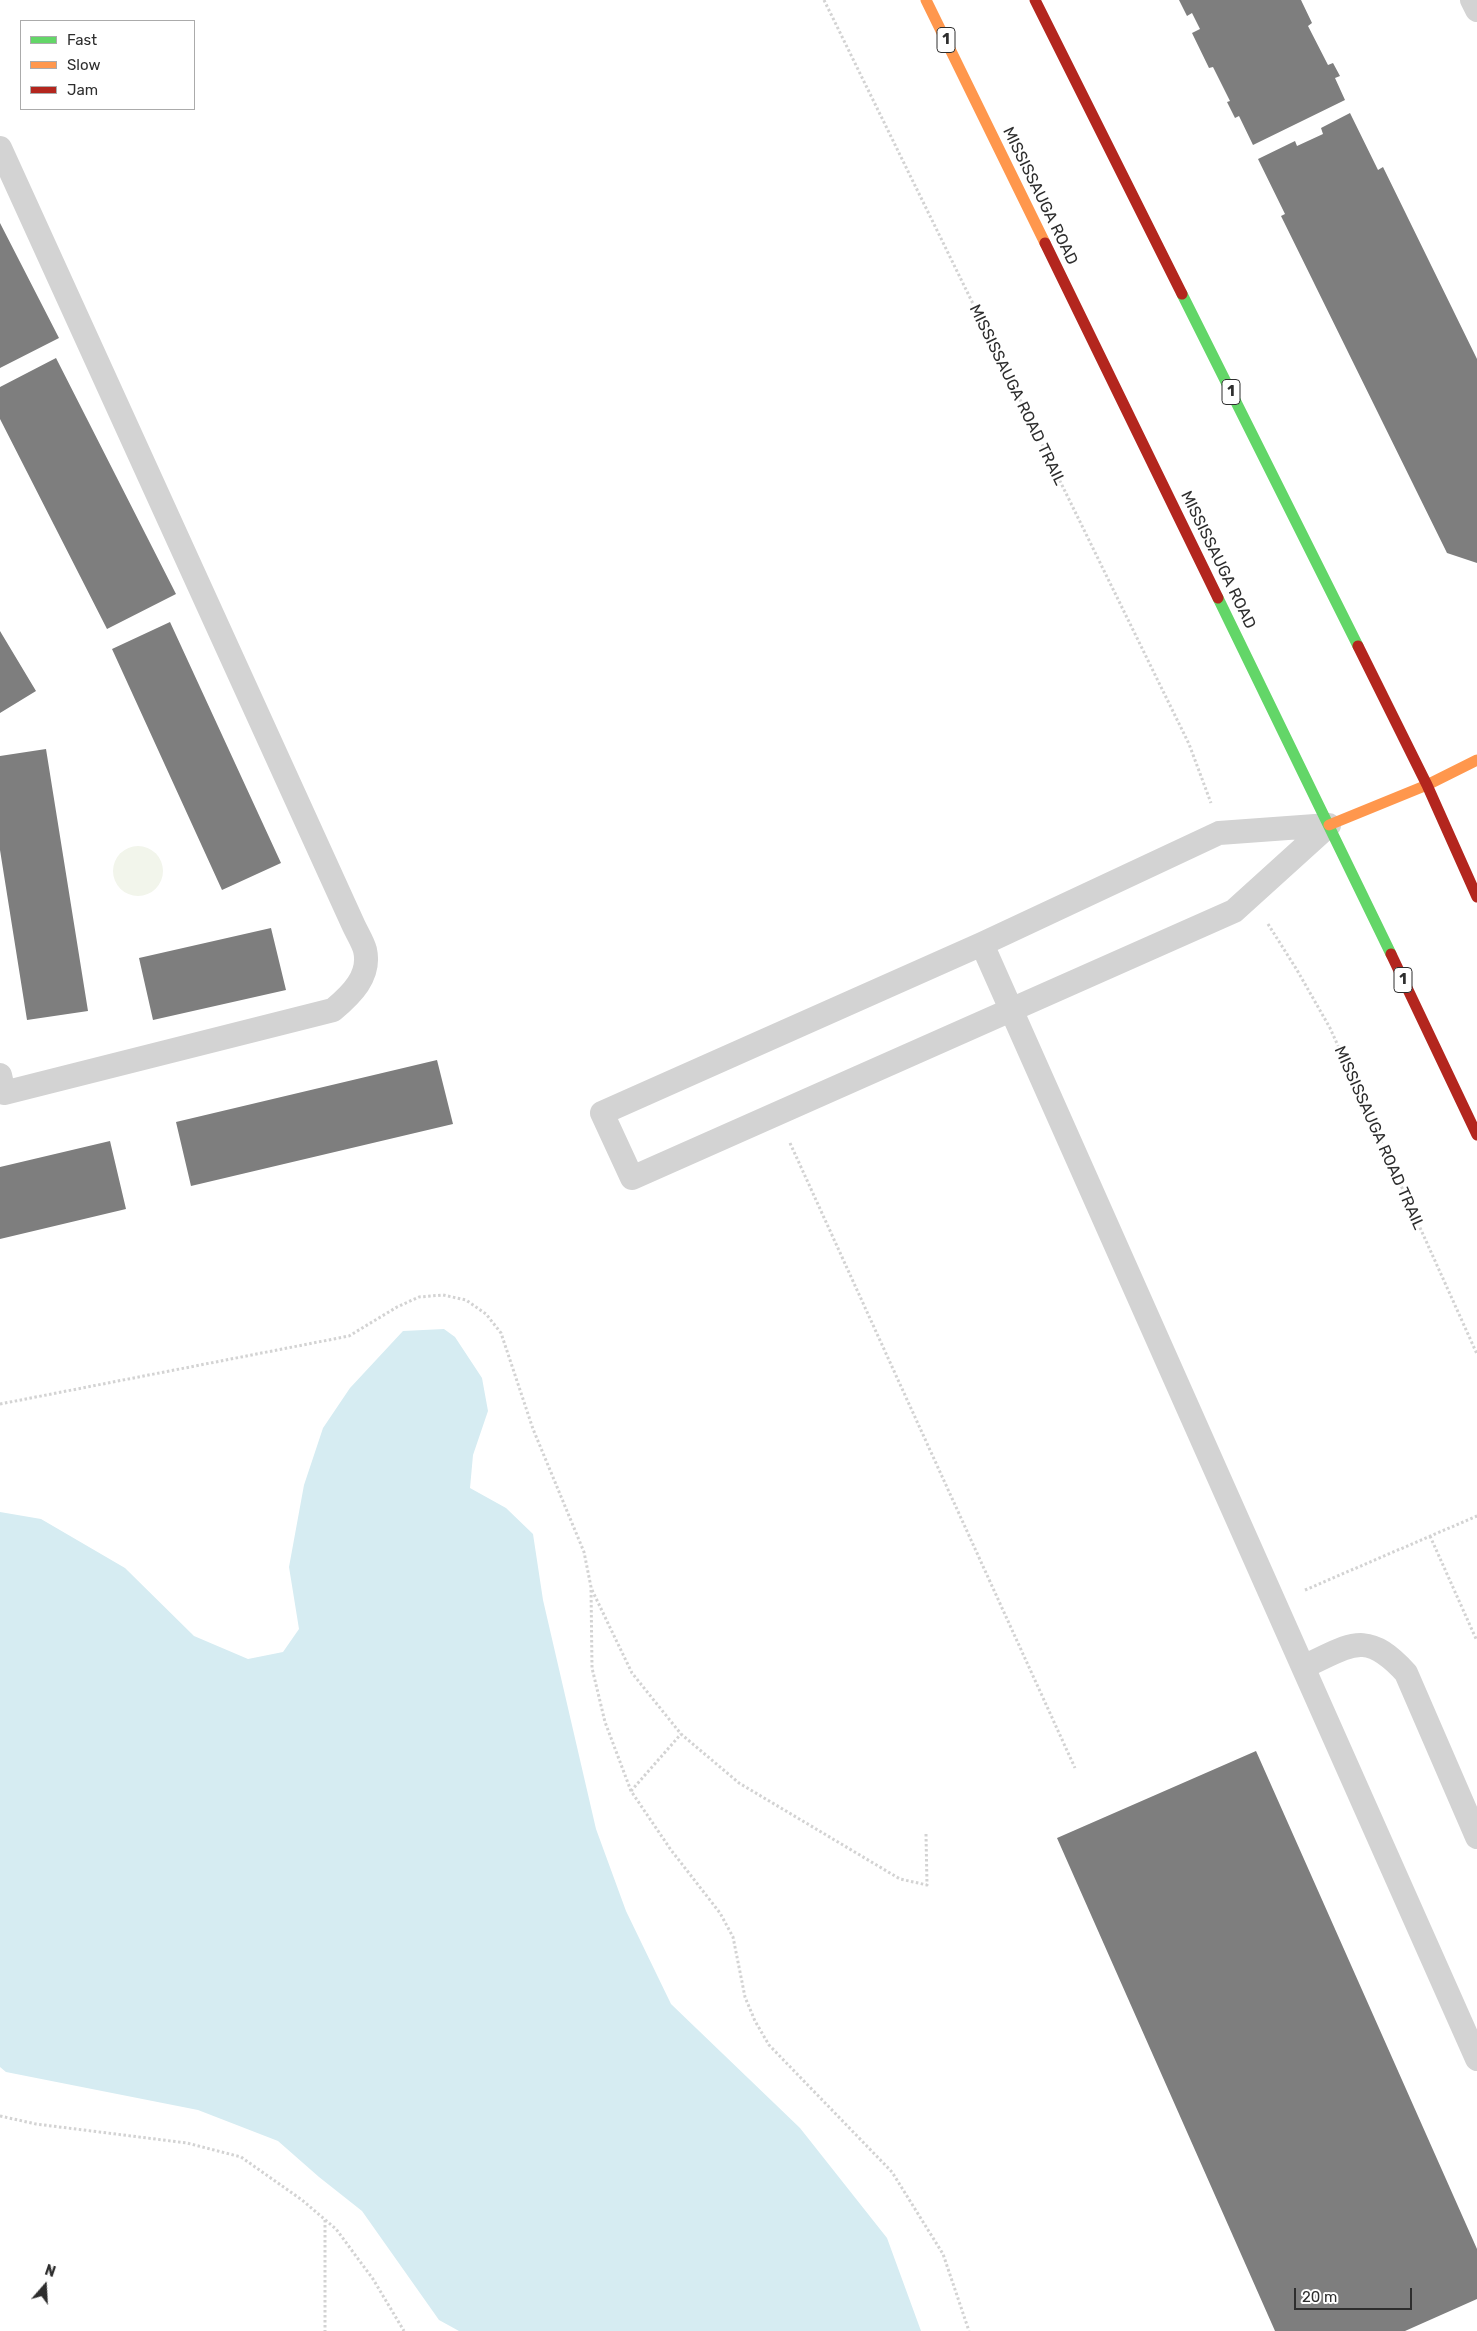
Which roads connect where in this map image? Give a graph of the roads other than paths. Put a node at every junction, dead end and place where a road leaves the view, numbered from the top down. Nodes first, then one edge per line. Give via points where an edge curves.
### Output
1 (926, 0) edge
2 (1035, 0) edge
3 (1472, 0) edge
4 (1477, 10) edge
5 (0, 148) edge
6 (1477, 760) edge
7 (1427, 785) junction
8 (1329, 824) junction
9 (1477, 897) edge
10 (982, 944) junction
11 (1012, 1009) junction
12 (1, 1087) edge
13 (1477, 1135) edge
14 (1303, 1667) junction
15 (1477, 1837) edge
16 (1477, 2059) edge

1 - 8 main road, MISSISSAUGA ROAD / 1
2 - 7 main road, 1
3 - 4 lane
5 - 12 lane via 365,950 365,969 353,994 333,1010
6 - 7 main road
7 - 8 main road
7 - 9 main road, 1
8 - 10 lane via 1219,833
8 - 11 lane via 1234,911
8 - 13 main road, MISSISSAUGA ROAD / 1
10 - 11 lane
10 - 11 lane via 602,1113 632,1178
11 - 14 lane
14 - 15 lane via 1356,1643 1375,1647 1393,1658 1406,1673
14 - 16 lane

